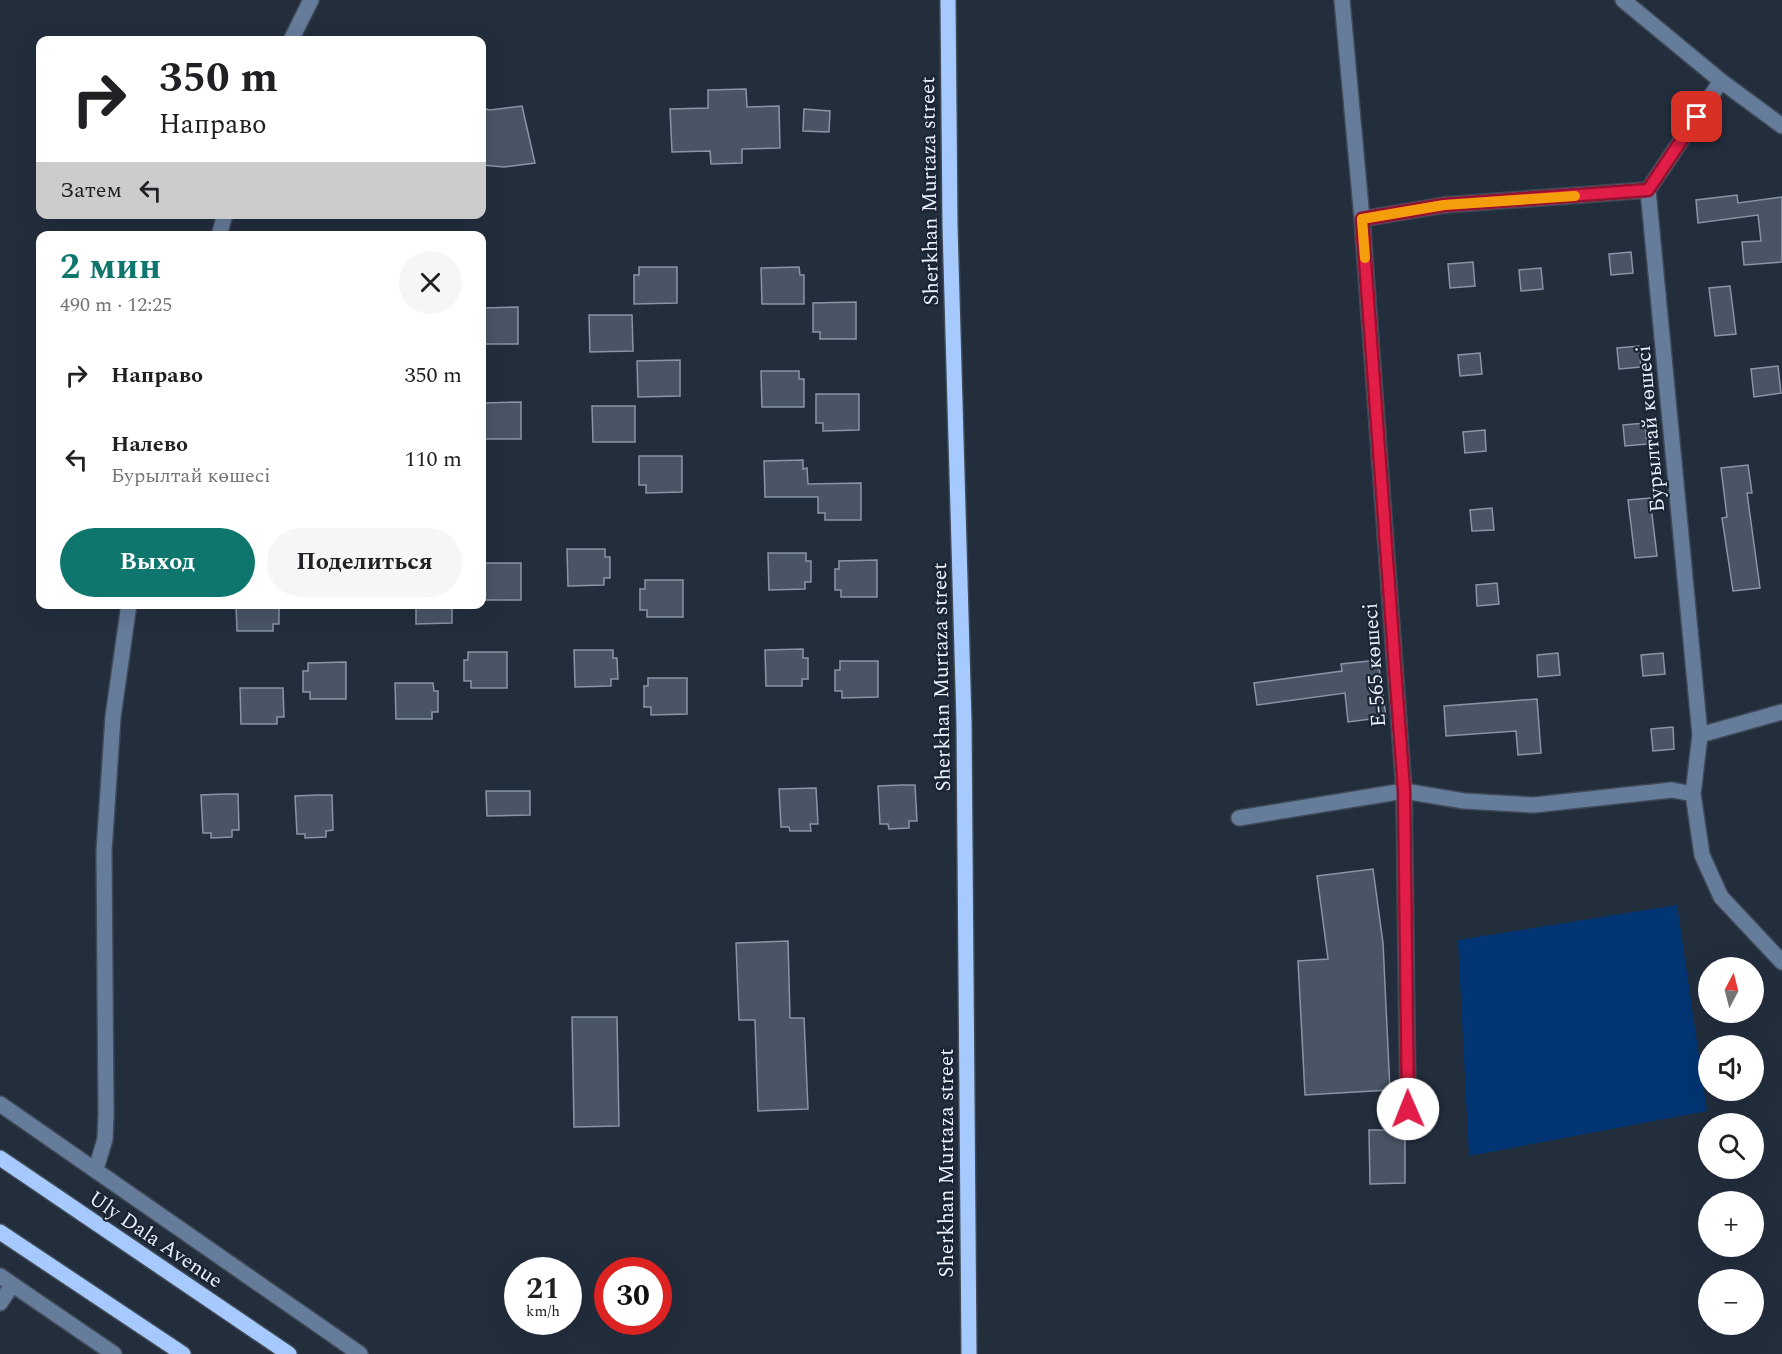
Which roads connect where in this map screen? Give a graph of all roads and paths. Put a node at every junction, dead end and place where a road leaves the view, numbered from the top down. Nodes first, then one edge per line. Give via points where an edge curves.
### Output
1 (311, 0) edge
2 (948, 0) edge
3 (1342, 0) edge
4 (1623, 0) edge
5 (293, 36) edge
6 (1721, 81) junction
7 (1782, 126) edge
8 (1648, 190) junction
9 (1362, 219) junction
10 (128, 609) edge
11 (1782, 712) edge
12 (1700, 735) junction
13 (1404, 790) junction
14 (1693, 794) junction
15 (1239, 818) dead end
16 (1782, 962) edge
17 (0, 1104) edge
18 (1408, 1109) dead end
19 (0, 1158) edge
20 (96, 1169) junction
21 (0, 1232) edge
22 (6, 1281) edge
23 (0, 1303) edge
24 (114, 1354) edge
25 (183, 1354) edge
26 (289, 1354) edge
27 (360, 1354) edge
28 (969, 1354) edge

1 - 5 street
2 - 28 main road, Sherkhan Murtaza street via 950,226 964,722
3 - 9 street, Е-565 көшесі
4 - 6 street
6 - 7 street
6 - 8 street
8 - 9 street via 1444,205
8 - 12 street, Бурылтай көшесі
9 - 13 street, Е-565 көшесі
10 - 20 street via 113,717 104,851 106,1115 105,1139
11 - 12 street
12 - 14 street, Бурылтай көшесі
13 - 14 street via 1464,801 1534,805 1672,790
13 - 15 street
13 - 18 street, Е-565 көшесі
14 - 16 street, Бурылтай көшесі via 1702,855 1721,897
17 - 20 street
19 - 26 main road, Uly Dala Avenue
20 - 27 street
21 - 25 main road
22 - 23 street
22 - 24 street

